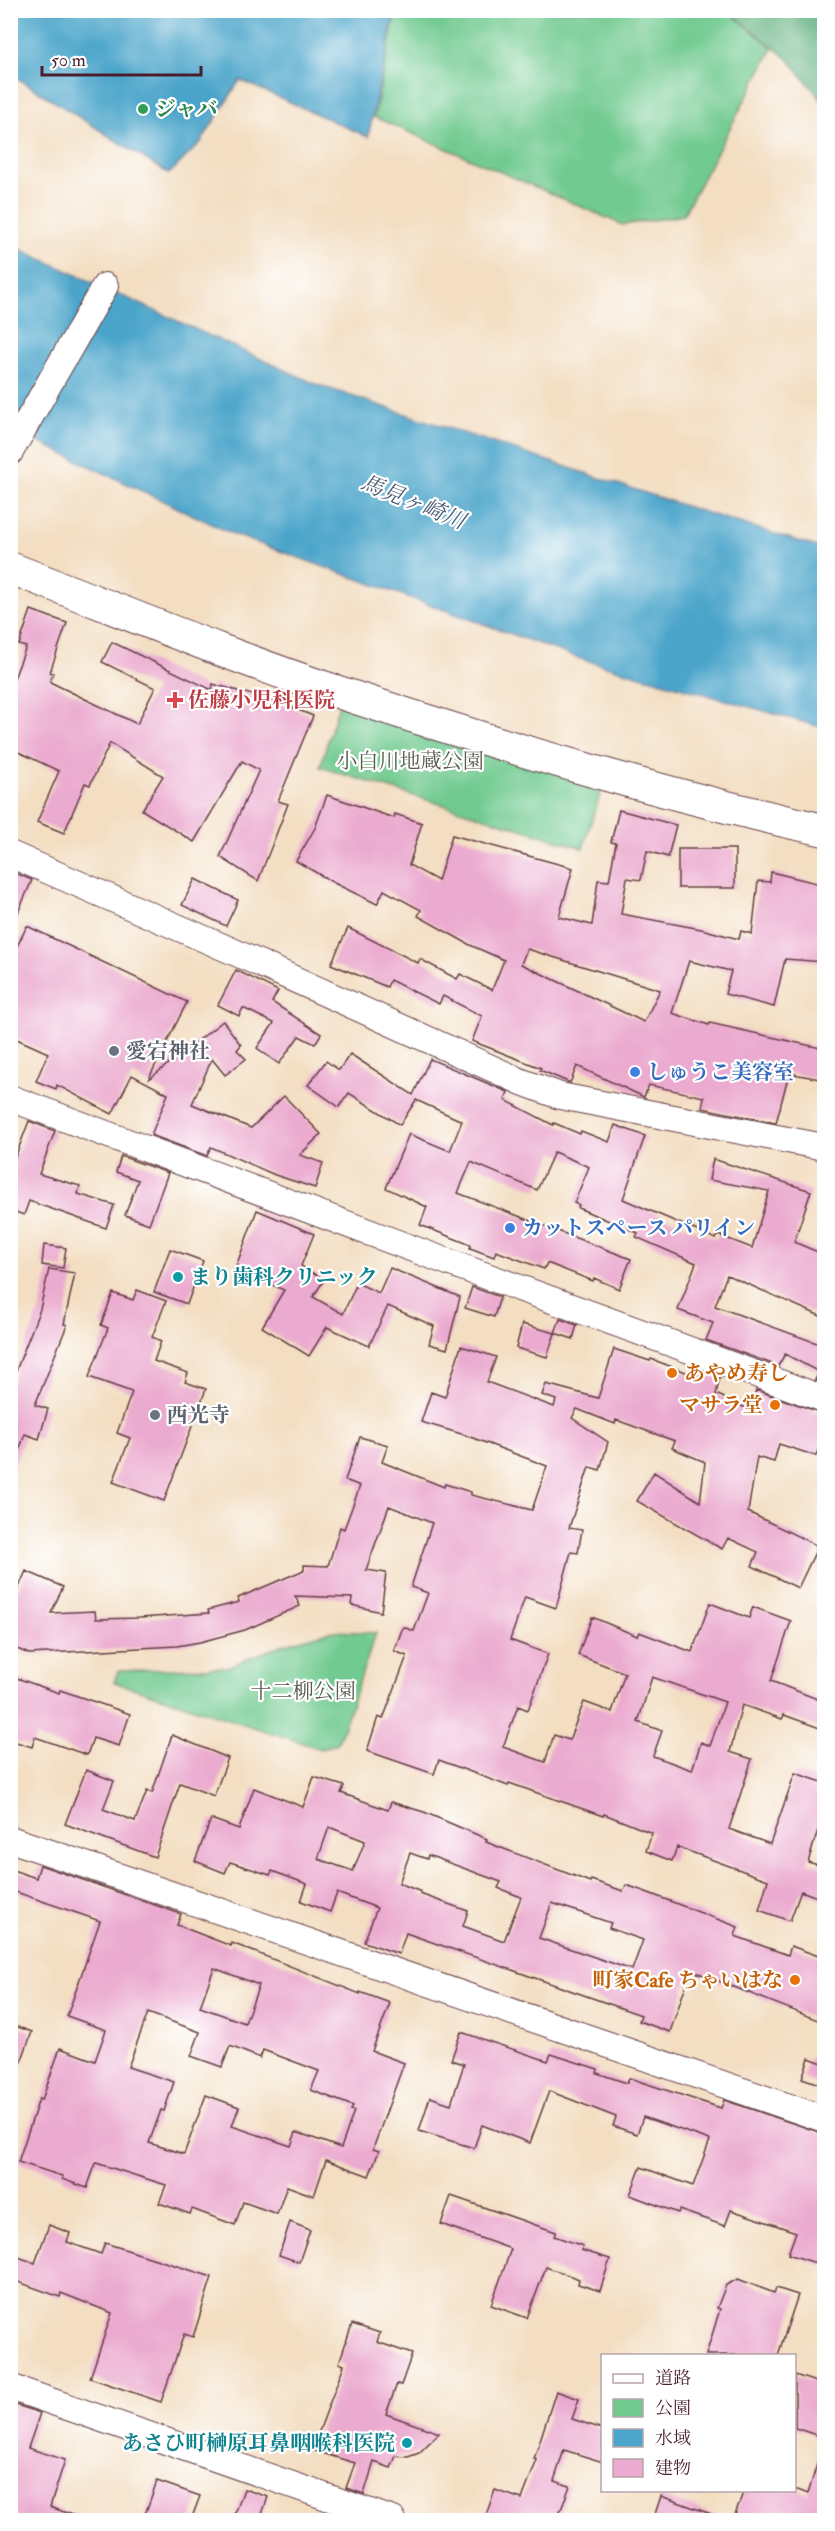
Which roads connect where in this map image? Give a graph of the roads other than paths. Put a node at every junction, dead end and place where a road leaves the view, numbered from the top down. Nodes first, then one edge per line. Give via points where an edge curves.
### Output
1 (105, 286) dead end
2 (10, 452) edge
3 (10, 568) edge
4 (825, 830) edge
5 (10, 854) edge
6 (10, 1098) edge
7 (825, 1148) edge
8 (825, 1399) edge
9 (10, 1839) edge
10 (825, 2119) edge
11 (10, 2387) edge
12 (393, 2520) edge

1 - 2 street
3 - 4 street via 331,690 614,779
5 - 7 street via 522,1082 550,1092
6 - 8 street
9 - 10 street
11 - 12 street

